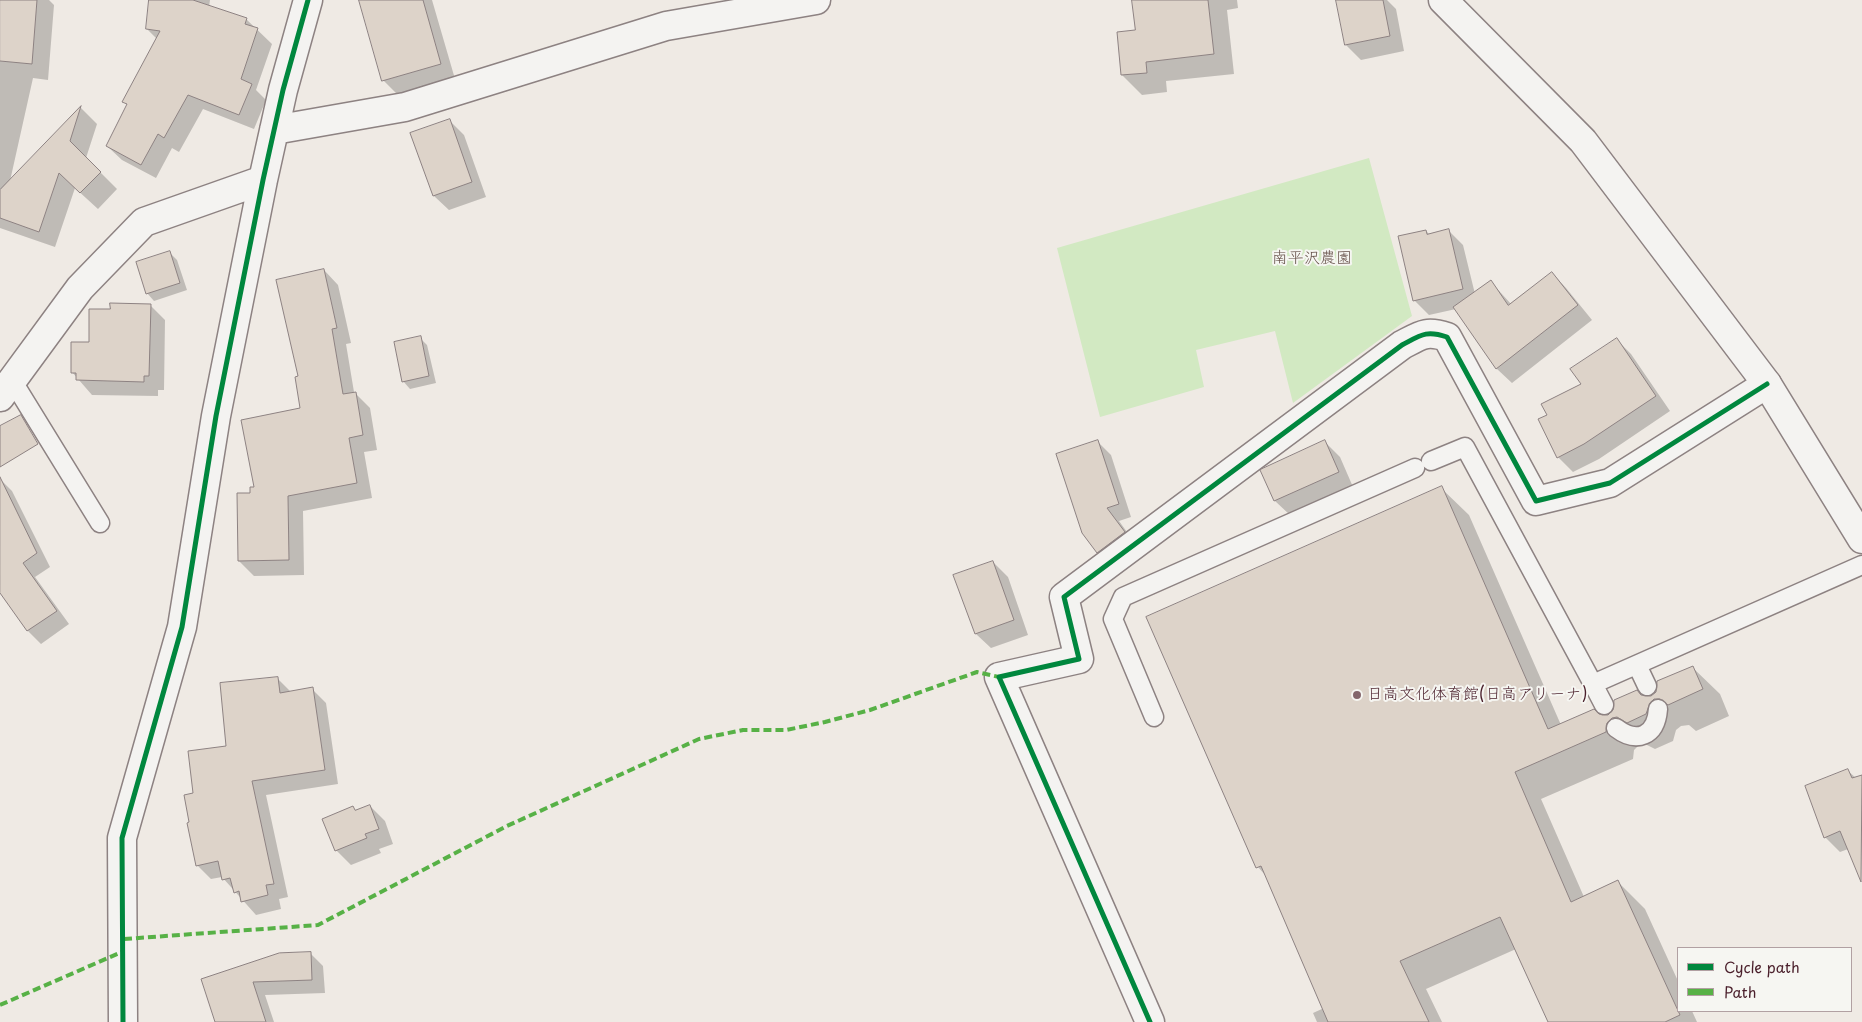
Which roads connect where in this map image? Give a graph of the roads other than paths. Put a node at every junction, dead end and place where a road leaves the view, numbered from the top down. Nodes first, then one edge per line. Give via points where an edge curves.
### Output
1 (308, 0) edge
2 (816, 0) edge
3 (1443, 0) edge
4 (274, 130) junction
5 (263, 180) junction
6 (1767, 384) junction
7 (6, 388) edge
8 (100, 523) dead end
9 (1862, 539) edge
10 (1862, 565) edge
11 (1637, 665) junction
12 (1593, 684) junction
13 (1647, 686) dead end
14 (1604, 705) dead end
15 (1658, 709) dead end
16 (1154, 717) dead end
17 (1616, 728) dead end
18 (123, 1022) edge
19 (1150, 1022) edge

1 - 4 street
2 - 4 street via 666,26 405,107
3 - 6 street via 1583,141
4 - 5 street
5 - 7 street via 144,222 80,288
5 - 18 street via 216,416 182,627 122,838
6 - 9 street
6 - 19 street via 1610,484 1536,501 1447,337 1434,332 1421,335 1394,351 1064,597 1079,659 999,677
7 - 8 lane
10 - 11 lane
11 - 12 lane
11 - 13 lane
12 - 14 lane
12 - 16 lane via 1465,447 1123,597 1113,620
15 - 17 lane via 1657,720 1649,732 1637,738

